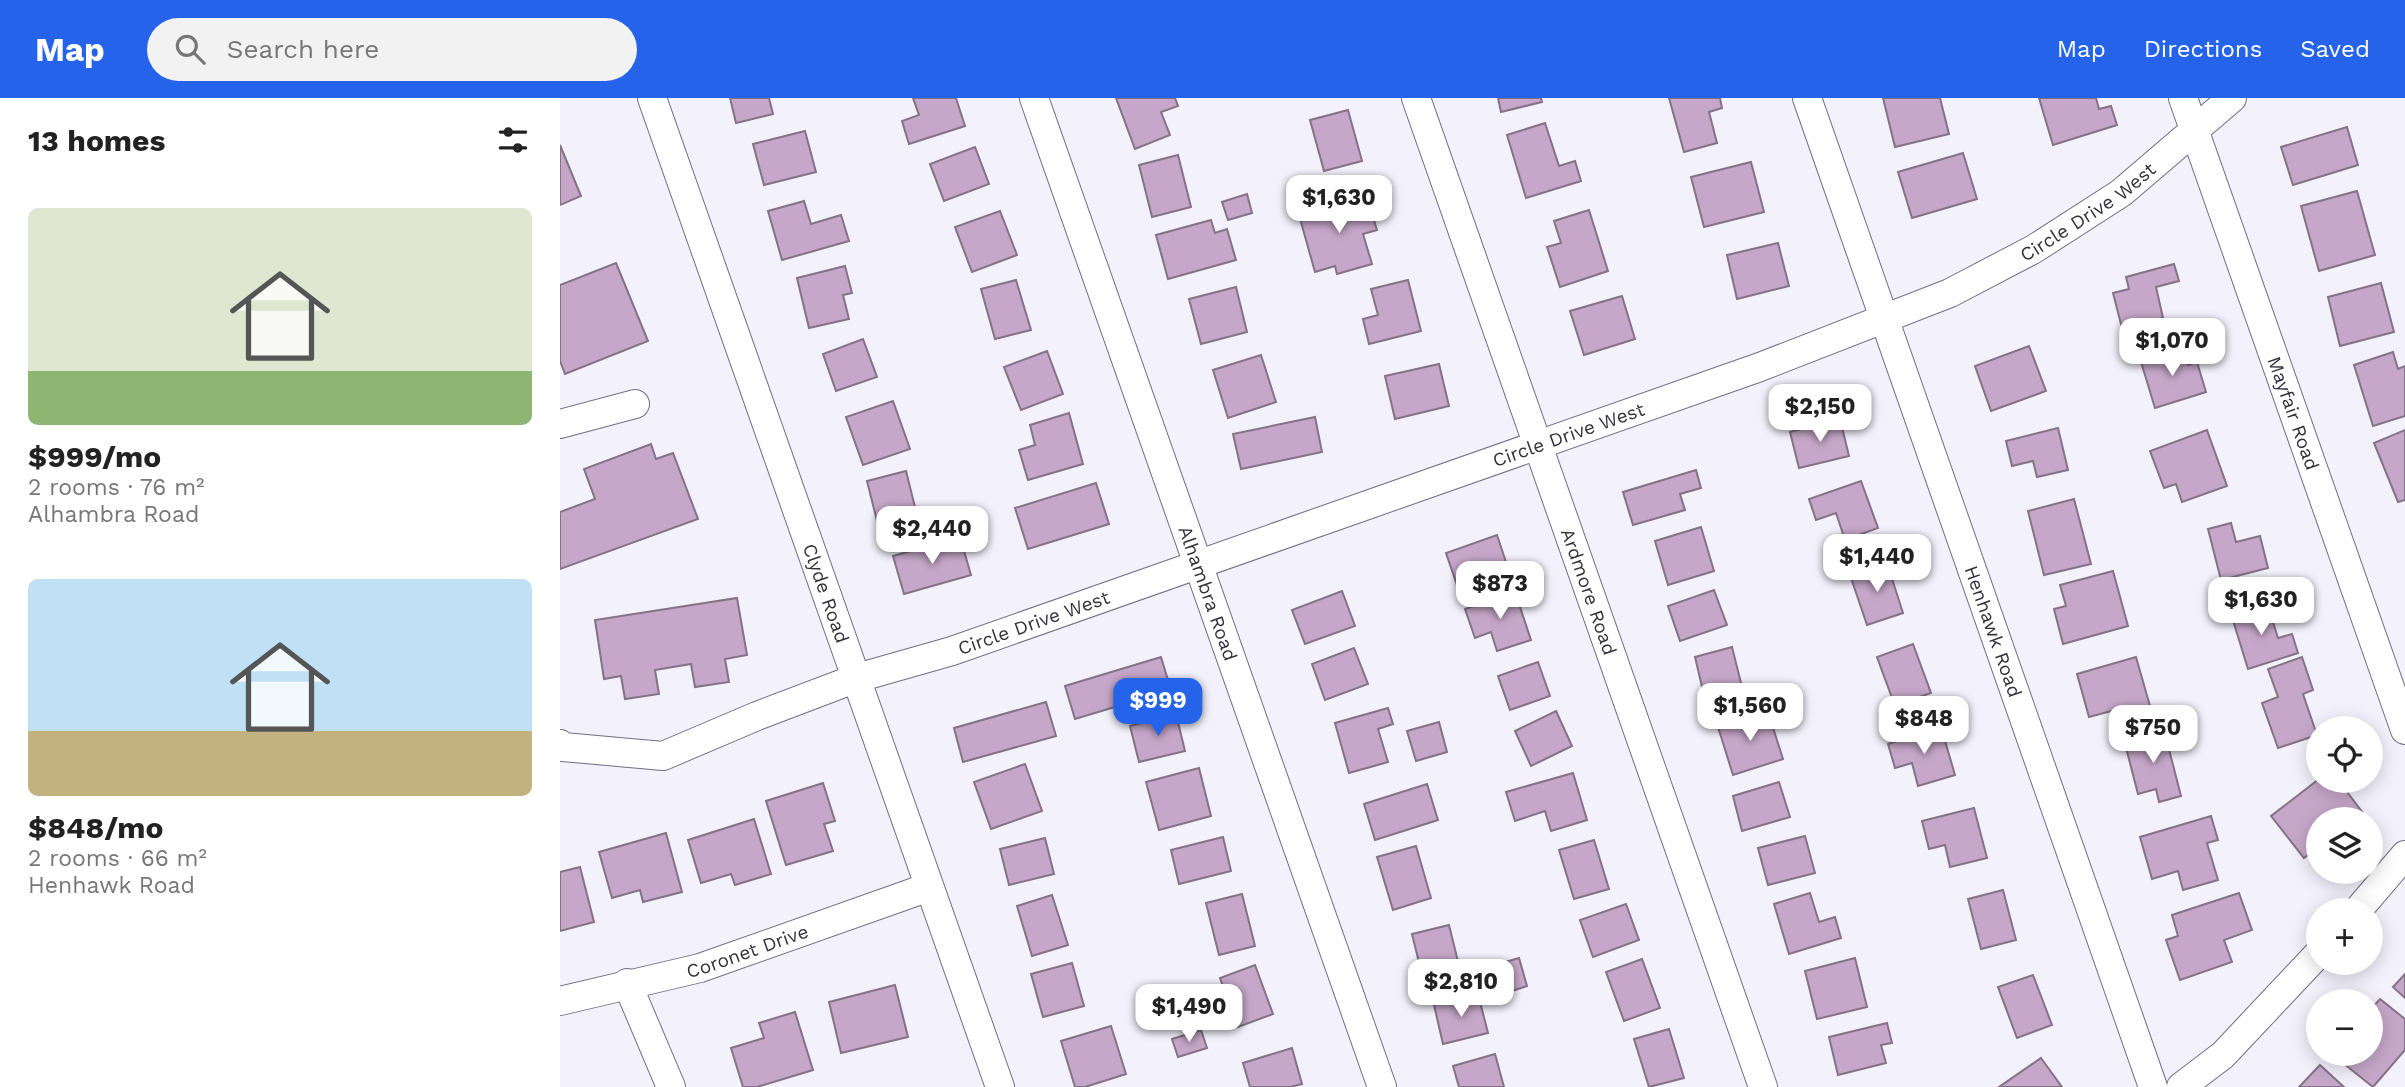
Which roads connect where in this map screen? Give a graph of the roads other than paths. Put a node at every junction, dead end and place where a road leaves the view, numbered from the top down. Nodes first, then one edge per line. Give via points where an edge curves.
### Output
1 (652, 98) edge
2 (1034, 98) edge
3 (1416, 98) edge
4 (1807, 98) edge
5 (2183, 98) edge
6 (2232, 98) edge
7 (2194, 131) junction
8 (1883, 318) junction
9 (635, 404) dead end
10 (560, 424) edge
11 (1538, 444) junction
12 (1198, 564) junction
13 (857, 678) junction
14 (2405, 730) edge
15 (560, 744) edge
16 (2405, 855) edge
17 (929, 887) junction
18 (2368, 898) edge
19 (2306, 967) edge
20 (627, 983) junction
21 (560, 1001) edge
22 (671, 1087) edge
23 (1000, 1087) edge
24 (1382, 1087) edge
25 (1763, 1087) edge
26 (2153, 1087) edge
27 (2181, 1087) edge

1 - 13 street, Clyde Road
2 - 12 street, Alhambra Road
3 - 11 street, Ardmore Road
4 - 8 street, Henhawk Road
5 - 7 street, Mayfair Road
6 - 7 street, Circle Drive West
7 - 8 street, Circle Drive West via 2121,193 2034,249 1950,293
7 - 14 street, Mayfair Road
8 - 11 street, Circle Drive West via 1760,367
8 - 26 street, Henhawk Road
9 - 10 street
11 - 12 street, Circle Drive West
11 - 25 street, Ardmore Road
12 - 13 street, Circle Drive West via 952,651
12 - 24 street, Alhambra Road
13 - 15 street, Circle Drive West via 663,756
13 - 17 street, Clyde Road
16 - 18 street
17 - 20 street, Coronet Drive via 699,968
17 - 23 street, Clyde Road
19 - 27 street via 2223,1055
20 - 21 street, Coronet Drive
20 - 22 street

